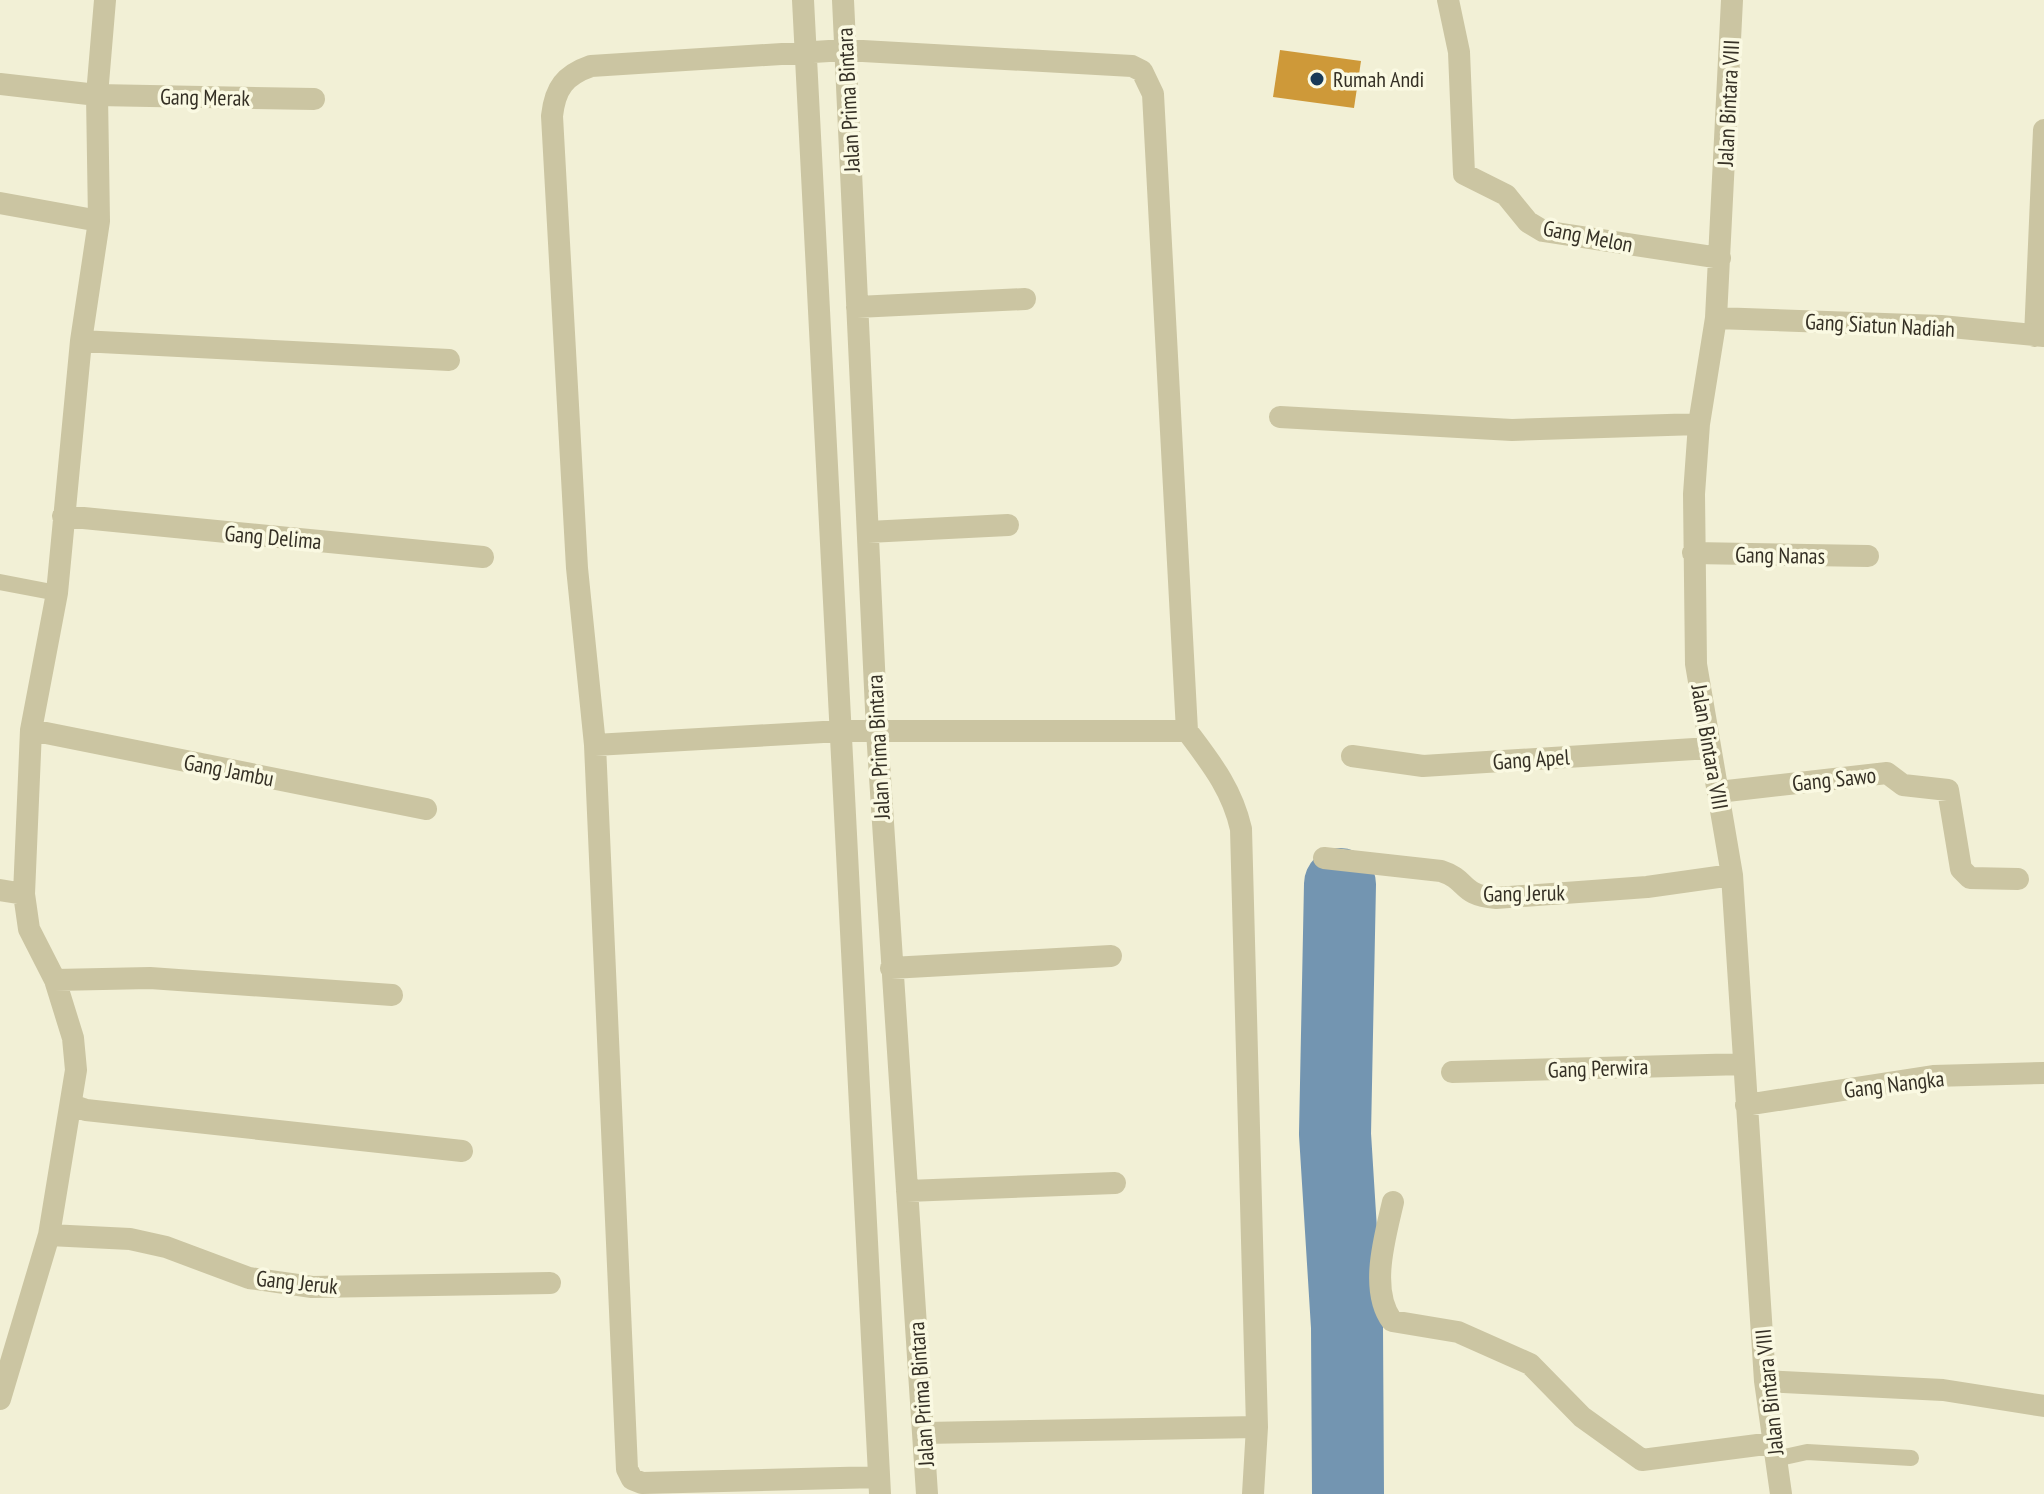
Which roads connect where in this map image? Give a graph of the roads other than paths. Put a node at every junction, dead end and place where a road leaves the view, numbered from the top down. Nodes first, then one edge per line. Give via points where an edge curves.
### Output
1 (105, 0) edge
2 (803, 0) edge
3 (843, 0) edge
4 (1448, 0) edge
5 (1732, 0) edge
6 (845, 50) junction
7 (804, 52) junction
8 (0, 84) edge
9 (97, 95) junction
10 (314, 99) dead end
11 (2044, 130) edge
12 (0, 203) edge
13 (99, 221) junction
14 (1720, 258) junction
15 (1025, 299) dead end
16 (857, 307) junction
17 (1716, 318) junction
18 (2040, 336) edge
19 (81, 341) junction
20 (449, 360) dead end
21 (1280, 417) dead end
22 (1699, 424) junction
23 (63, 516) junction
24 (1008, 525) dead end
25 (868, 532) junction
26 (1693, 553) junction
27 (1868, 556) dead end
28 (483, 557) dead end
29 (0, 582) edge
30 (57, 593) junction
31 (31, 730) junction
32 (841, 731) junction
33 (877, 731) junction
34 (1187, 731) junction
35 (595, 745) junction
36 (1710, 748) junction
37 (1352, 756) dead end
38 (1718, 792) junction
39 (426, 809) dead end
40 (1324, 858) dead end
41 (1732, 875) junction
42 (2018, 879) dead end
43 (0, 890) edge
44 (24, 894) junction
45 (1111, 956) dead end
46 (891, 968) junction
47 (55, 980) junction
48 (392, 995) dead end
49 (1744, 1064) junction
50 (1452, 1072) dead end
51 (2044, 1073) edge
52 (71, 1105) junction
53 (1746, 1105) junction
54 (462, 1151) dead end
55 (1115, 1183) dead end
56 (907, 1191) junction
57 (1393, 1202) dead end
58 (49, 1235) junction
59 (550, 1283) dead end
60 (1765, 1381) junction
61 (0, 1399) edge
62 (2044, 1406) edge
63 (1257, 1427) junction
64 (925, 1433) junction
65 (1774, 1451) junction
66 (1911, 1458) dead end
67 (880, 1486) edge
68 (927, 1494) edge
69 (1253, 1494) edge
70 (1781, 1494) edge

1 - 9 street
2 - 7 street, Jalan Prima Bintara
3 - 6 street, Jalan Prima Bintara
4 - 14 street, Gang Melon via 1459,52 1464,174 1506,195 1528,222 1543,231
5 - 14 street, Jalan Bintara VIII
6 - 7 street
6 - 16 street, Jalan Prima Bintara
6 - 34 street via 1132,66 1150,81 1172,397
7 - 32 street, Jalan Prima Bintara
7 - 35 street via 591,66 573,72 554,96 577,568
8 - 9 street, Gang Merak
9 - 10 street, Gang Merak
9 - 13 street
11 - 18 street
12 - 13 street
13 - 19 street
14 - 17 street, Jalan Bintara VIII
15 - 16 street
16 - 25 street, Jalan Prima Bintara
17 - 18 street, Gang Siatun Nadiah via 1941,326
17 - 22 street, Jalan Bintara VIII
19 - 20 street
19 - 23 street
21 - 22 street via 1512,430
22 - 26 street, Jalan Bintara VIII
23 - 28 street, Gang Delima
23 - 30 street
24 - 25 street
25 - 33 street, Jalan Prima Bintara
26 - 27 street, Gang Nanas
26 - 36 street, Jalan Bintara VIII via 1696,664
29 - 30 lane
30 - 31 street
31 - 39 street, Gang Jambu
31 - 44 street
32 - 33 street
32 - 35 street
32 - 67 street, Jalan Prima Bintara
33 - 34 street
33 - 46 street, Jalan Prima Bintara
34 - 63 street via 1235,801 1241,829
35 - 67 street via 627,1469 642,1483
36 - 37 street, Gang Apel via 1423,766
36 - 38 street, Jalan Bintara VIII
38 - 41 street, Jalan Bintara VIII
38 - 42 street, Gang Sawo via 1887,773 1903,785 1948,790 1961,869 1970,878
40 - 41 street, Gang Jeruk via 1441,871 1476,896 1496,898
41 - 49 street, Jalan Bintara VIII
43 - 44 street
44 - 47 street via 29,929
45 - 46 street
46 - 56 street, Jalan Prima Bintara
47 - 48 street via 150,978
47 - 52 street via 73,1038
49 - 50 street, Gang Perwira
49 - 53 street, Jalan Bintara VIII
51 - 53 street, Gang Nangka via 1933,1076
52 - 54 street
52 - 58 street
53 - 60 street, Jalan Bintara VIII
55 - 56 street
56 - 64 street, Jalan Prima Bintara
57 - 65 street via 1382,1249 1382,1308 1392,1321 1458,1332 1530,1364 1582,1417 1642,1460
58 - 59 street, Gang Jeruk via 142,1242 249,1278 312,1287
58 - 61 street
60 - 62 street via 1956,1391
60 - 65 street, Jalan Bintara VIII
63 - 64 street
63 - 69 street
64 - 68 street, Jalan Prima Bintara
65 - 66 lane
65 - 70 street, Jalan Bintara VIII

